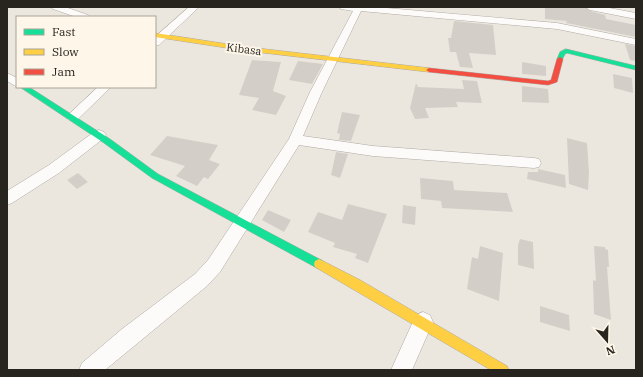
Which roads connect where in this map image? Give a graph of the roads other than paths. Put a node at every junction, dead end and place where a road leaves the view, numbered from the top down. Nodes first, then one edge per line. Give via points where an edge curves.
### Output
1 (56, 7) edge
2 (194, 7) edge
3 (344, 7) edge
4 (590, 7) edge
5 (358, 8) edge
6 (82, 16) edge
7 (636, 16) edge
8 (157, 38) edge
9 (636, 42) edge
10 (333, 60) junction
11 (636, 68) edge
12 (7, 76) edge
13 (16, 81) edge
14 (26, 88) edge
15 (104, 88) edge
16 (73, 117) junction
17 (99, 135) junction
18 (295, 140) junction
19 (534, 163) dead end
20 (7, 199) edge
21 (242, 222) junction
22 (423, 322) junction
23 (89, 370) edge
24 (400, 370) edge
25 (503, 370) edge

1 - 6 street
2 - 8 street
3 - 5 street
4 - 7 street
5 - 9 street via 557,26
5 - 10 street
8 - 10 street, Kibasa
10 - 11 street, Kibasa via 548,83 554,82 562,53 566,51
10 - 18 street
12 - 13 street
14 - 16 street
15 - 16 street
16 - 17 street
17 - 20 street via 54,169
17 - 21 street via 155,176
18 - 19 street via 372,151
18 - 21 street
21 - 22 street
21 - 23 street via 214,266 201,280
22 - 24 street
22 - 25 street

